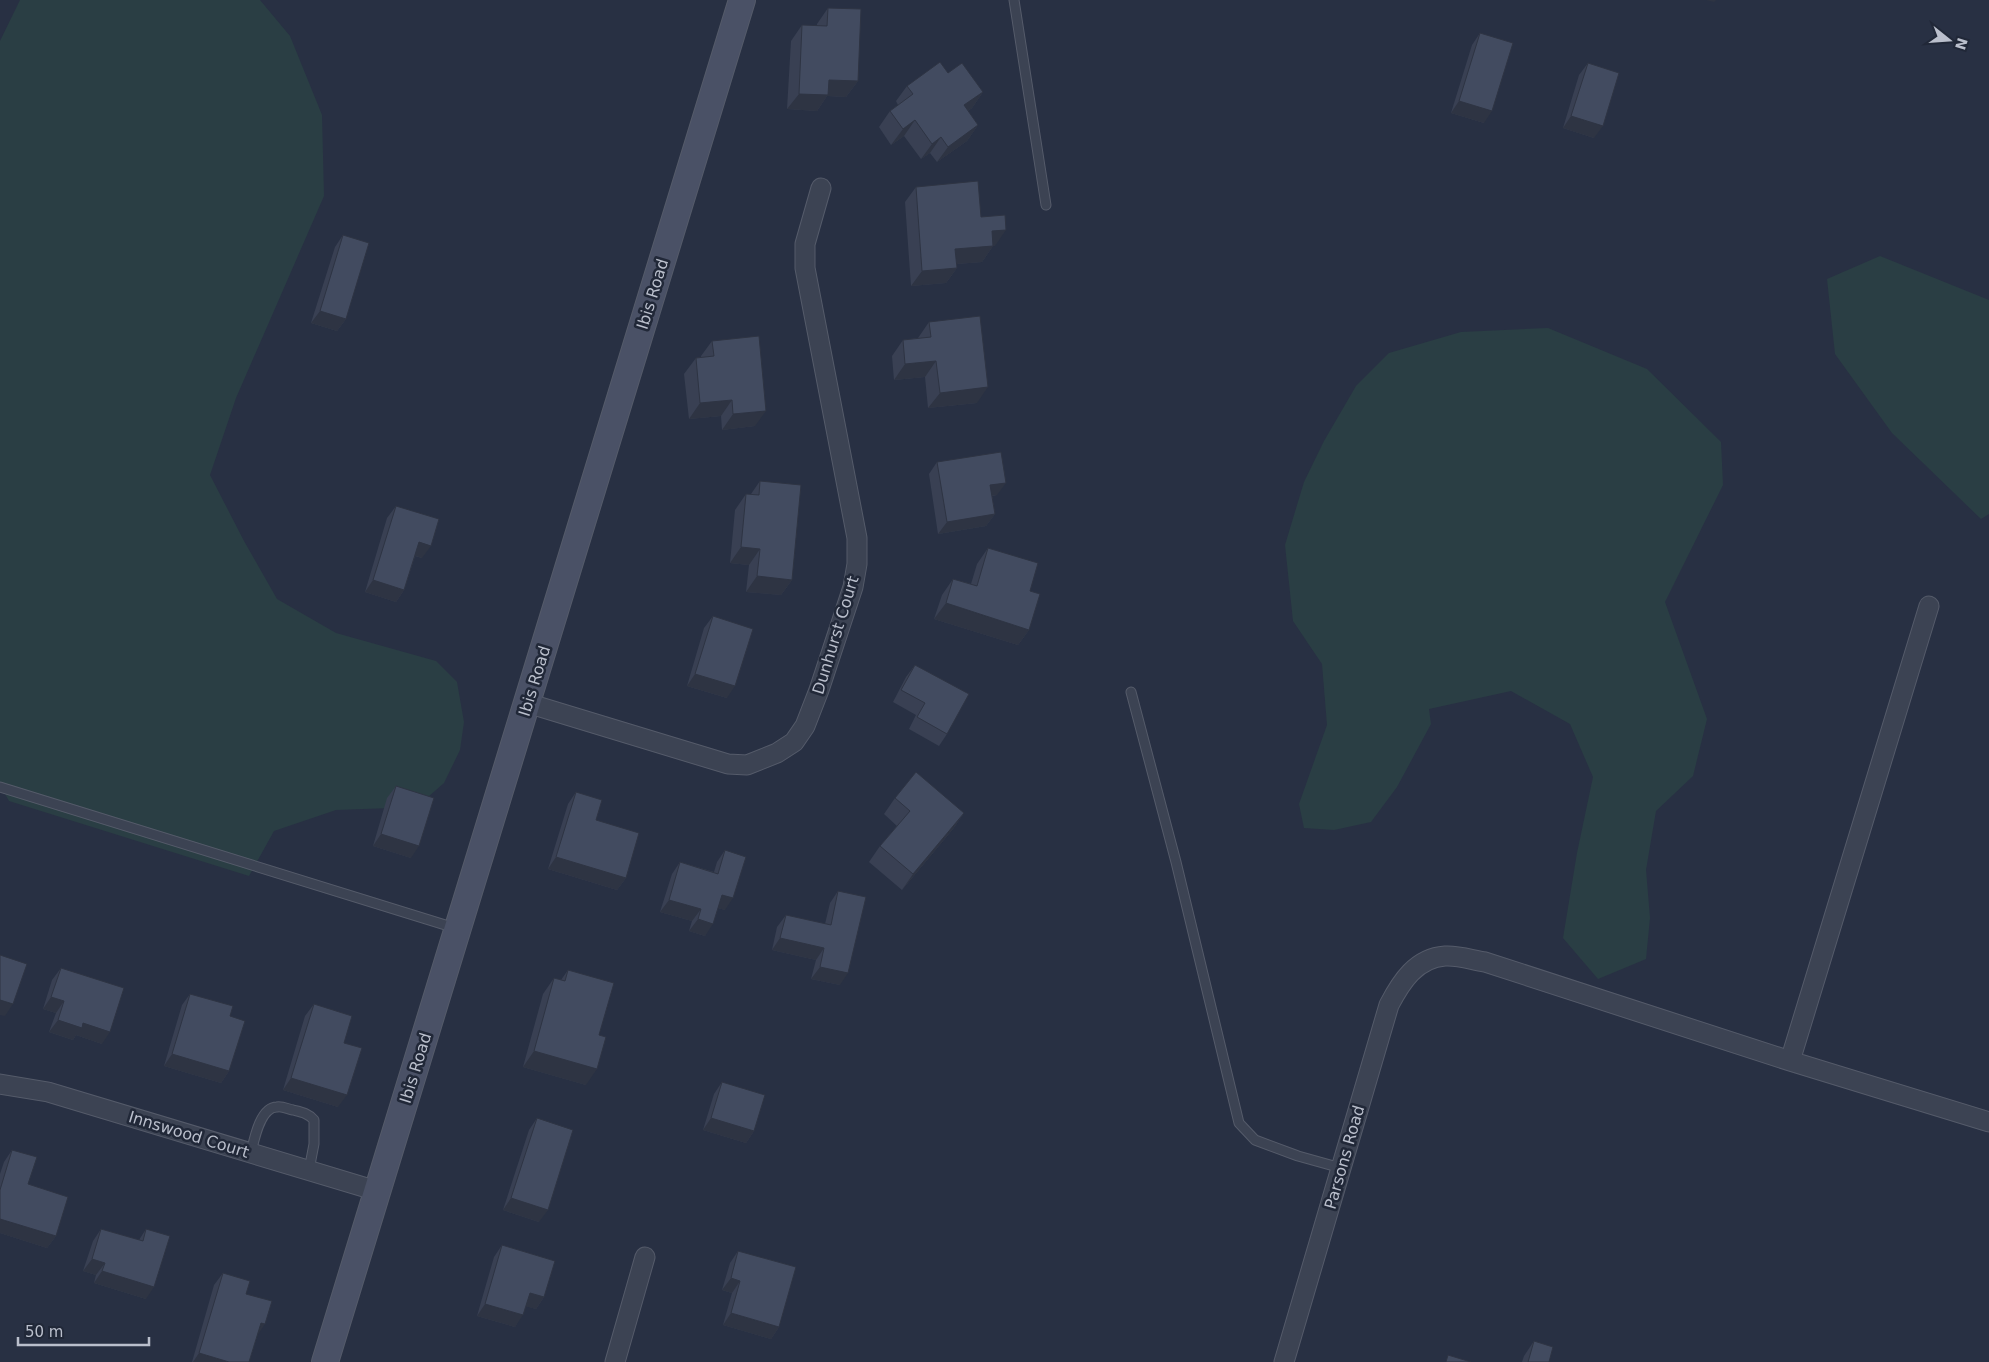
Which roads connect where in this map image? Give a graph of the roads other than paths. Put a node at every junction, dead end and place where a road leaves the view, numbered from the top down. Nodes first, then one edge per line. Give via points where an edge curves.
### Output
1 (742, 0) edge
2 (1014, 0) edge
3 (821, 188) dead end
4 (1046, 205) dead end
5 (1928, 606) dead end
6 (1130, 692) dead end
7 (527, 703) junction
8 (0, 787) edge
9 (458, 929) junction
10 (1790, 1060) junction
11 (0, 1084) edge
12 (1989, 1122) edge
13 (251, 1153) junction
14 (1341, 1168) junction
15 (309, 1170) junction
16 (377, 1191) junction
17 (645, 1257) dead end
18 (325, 1362) edge
19 (615, 1362) edge
20 (1284, 1362) edge

1 - 7 street, Ibis Road
2 - 4 lane
3 - 7 street, Dunhurst Court via 804,244 805,268 857,538 857,564 853,587 805,726 794,742 777,753 747,765 728,764
5 - 10 street
6 - 14 lane via 1176,862 1239,1122 1255,1140
7 - 9 street, Ibis Road
8 - 9 lane
9 - 16 street, Ibis Road
10 - 12 street
10 - 14 street, Parsons Road via 1485,962 1446,956 1423,962 1402,982 1389,1005
11 - 13 street, Innswood Court via 48,1092
13 - 15 street, Innswood Court
13 - 15 lane via 257,1130 269,1110 276,1106 301,1112 314,1120
14 - 20 street, Parsons Road
15 - 16 street, Innswood Court
16 - 18 street, Ibis Road
17 - 19 street

